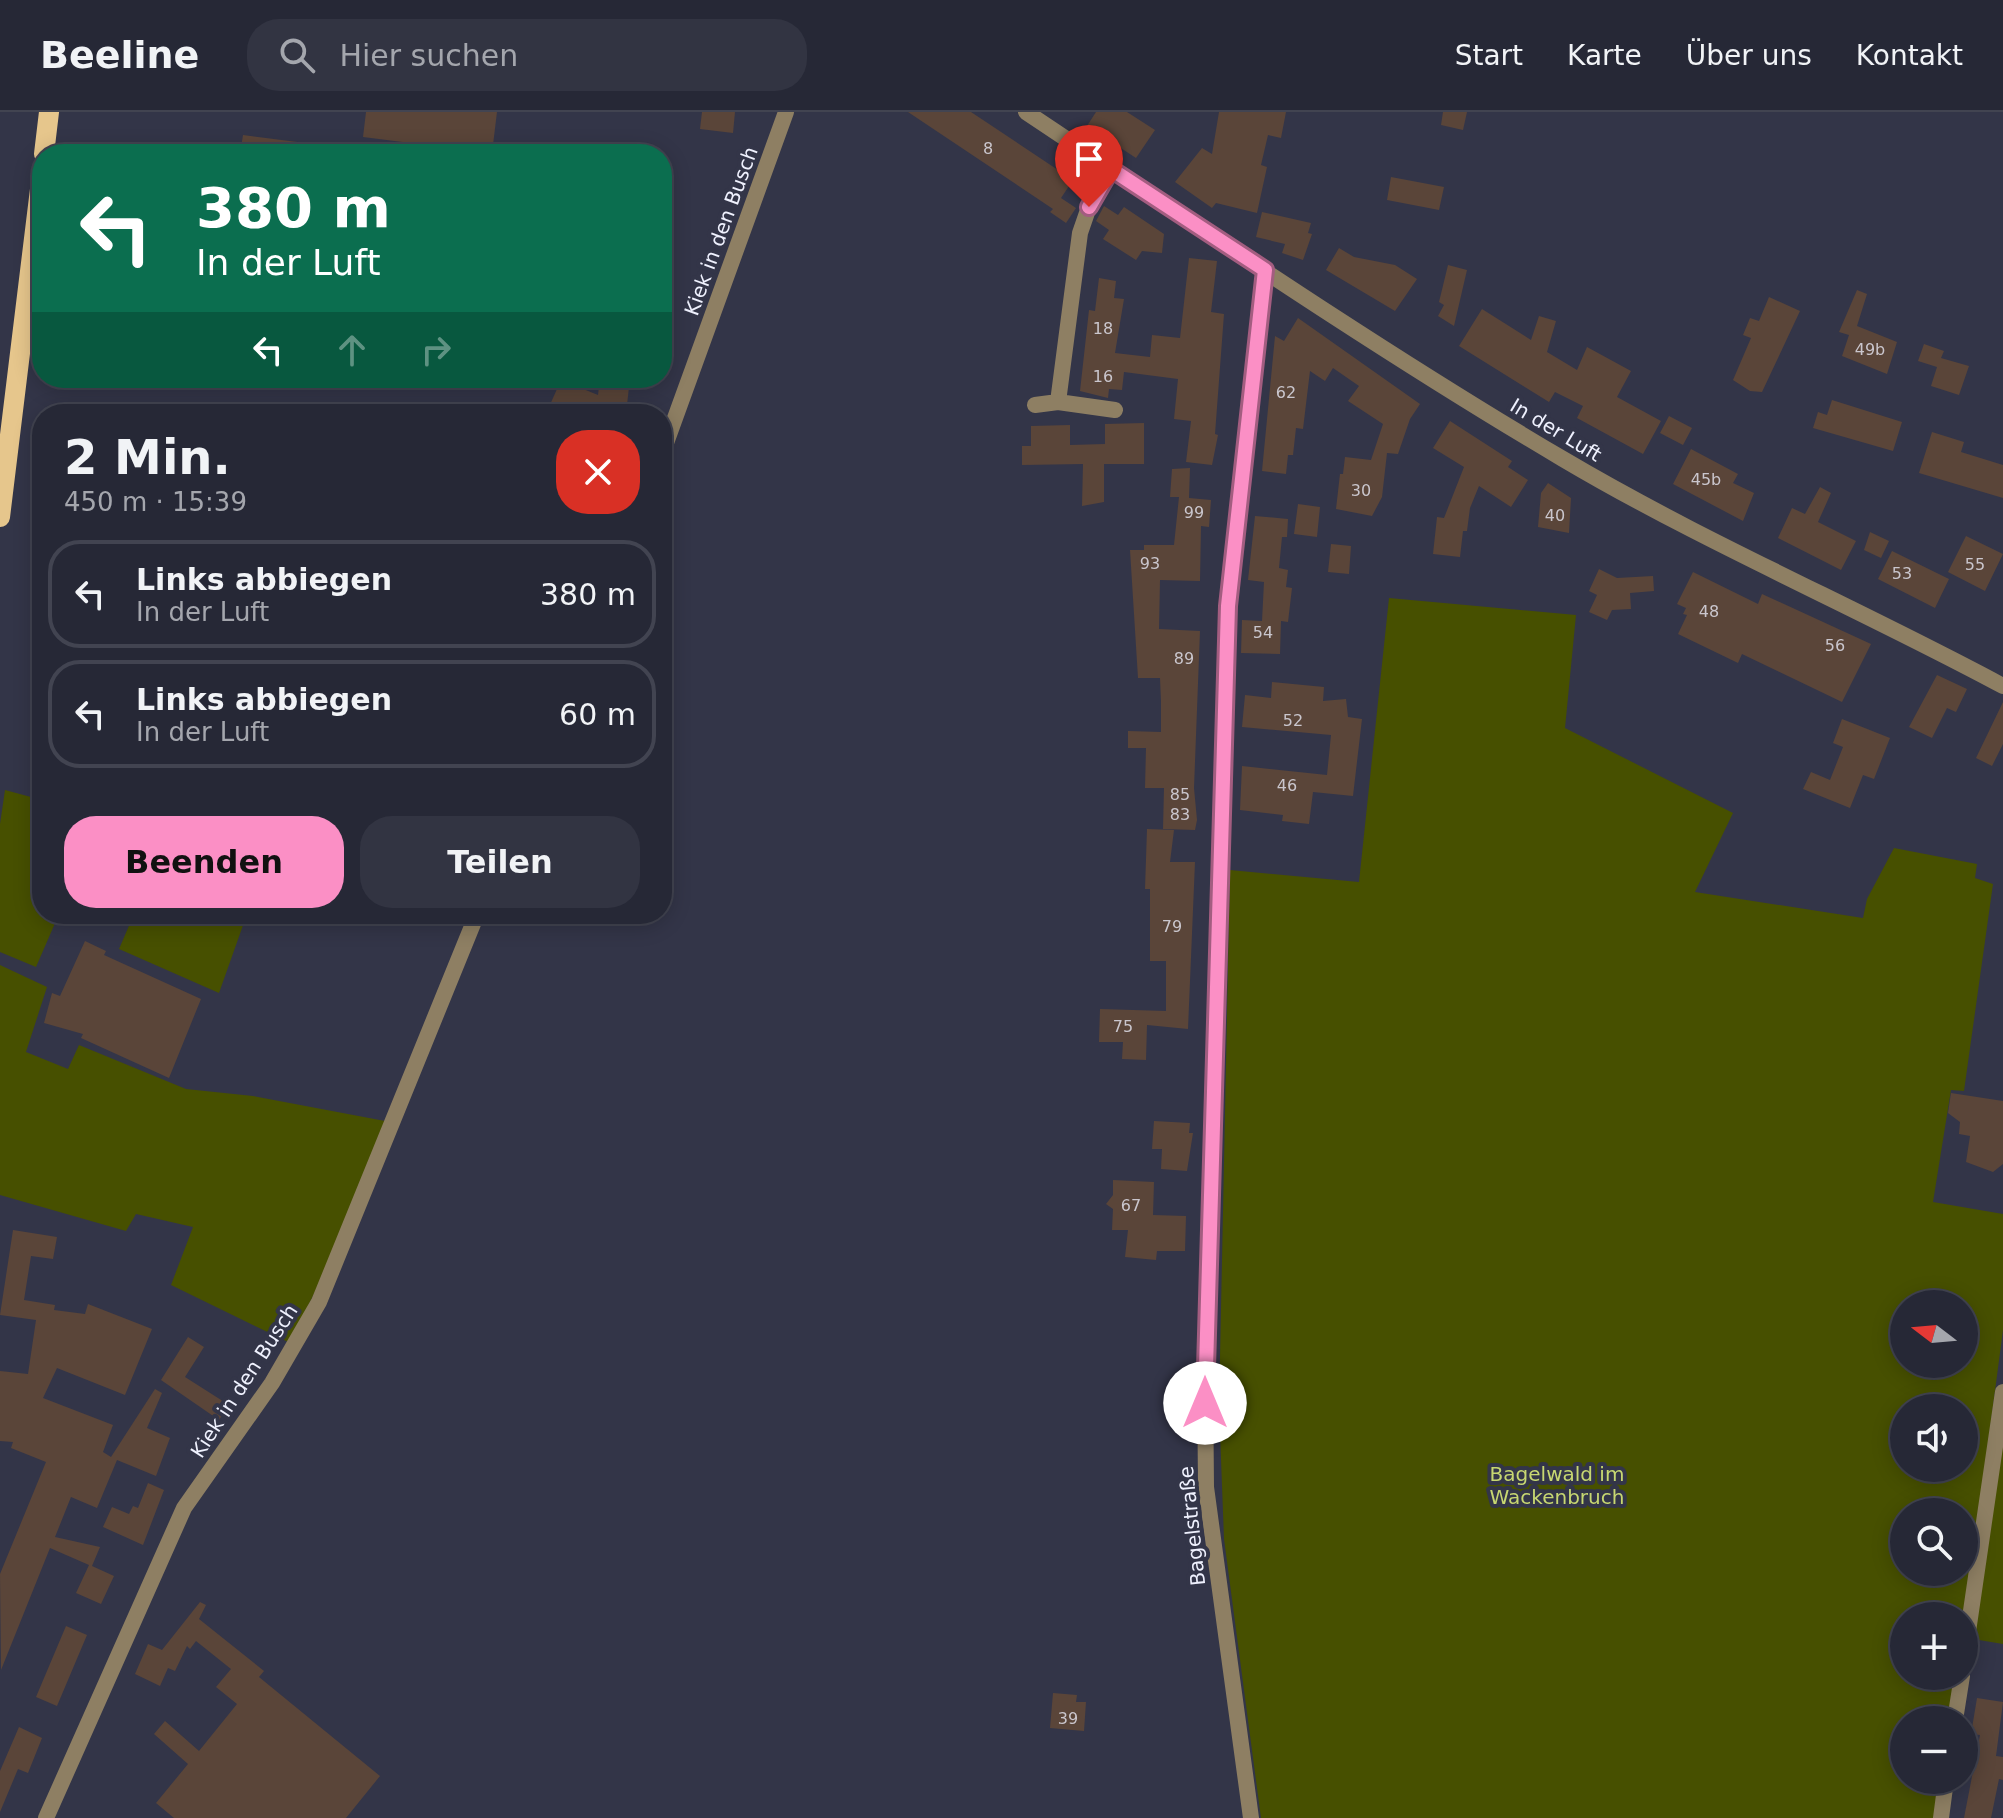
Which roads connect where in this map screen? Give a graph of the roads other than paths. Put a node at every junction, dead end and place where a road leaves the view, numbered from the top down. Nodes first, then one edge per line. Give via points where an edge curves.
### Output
1 (49, 112) edge
2 (786, 112) edge
3 (1026, 112) edge
4 (45, 144) edge
5 (1111, 169) junction
6 (32, 255) edge
7 (1265, 270) junction
8 (1058, 402) junction
9 (1035, 405) dead end
10 (1115, 410) dead end
11 (672, 426) edge
12 (0, 517) edge
13 (2003, 686) edge
14 (473, 924) edge
15 (2003, 1392) edge
16 (1972, 1602) edge
17 (1944, 1794) edge
18 (46, 1818) edge
19 (1251, 1818) edge
20 (1941, 1818) edge

1 - 4 main road
2 - 11 street, Kiek in den Busch
3 - 5 street, In der Luft
5 - 7 street, In der Luft
5 - 8 street via 1080,233
6 - 12 main road
7 - 13 street, In der Luft via 1564,460
7 - 19 street, Bagelstraße via 1228,606 1205,1375 1206,1487
8 - 9 street
8 - 10 street
14 - 18 street, Kiek in den Busch via 319,1302 272,1383 184,1508
15 - 16 street
17 - 20 street

